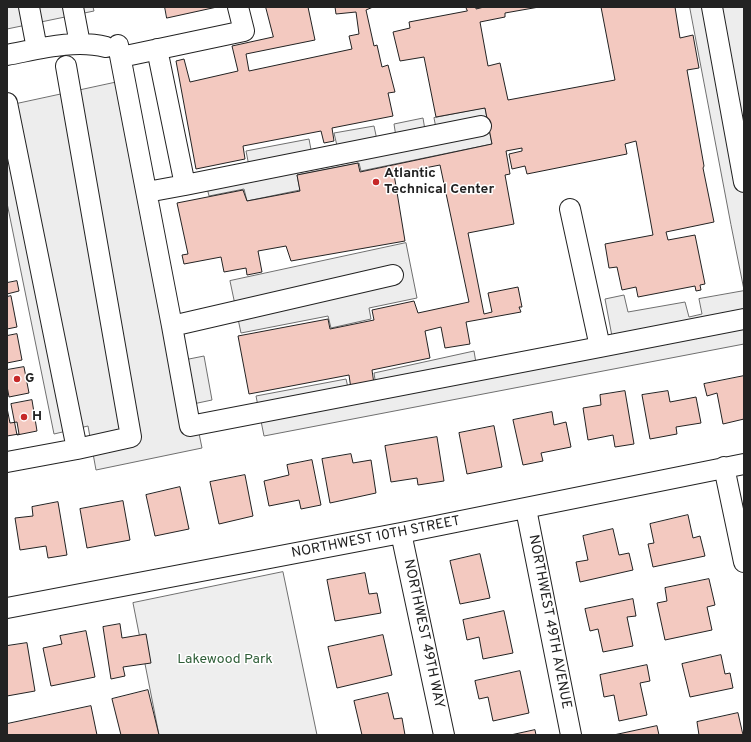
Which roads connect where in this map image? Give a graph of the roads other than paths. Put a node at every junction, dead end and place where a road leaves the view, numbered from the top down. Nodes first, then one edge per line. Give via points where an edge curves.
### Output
1 (28, 7) edge
2 (73, 7) edge
3 (238, 7) edge
4 (712, 7) edge
5 (80, 44) junction
6 (115, 49) junction
7 (157, 49) junction
8 (37, 50) junction
9 (7, 55) edge
10 (66, 66) dead end
11 (7, 103) edge
12 (481, 126) dead end
13 (744, 182) edge
14 (185, 185) junction
15 (147, 192) junction
16 (570, 208) dead end
17 (393, 275) dead end
18 (744, 319) edge
19 (172, 326) junction
20 (600, 347) junction
21 (77, 449) junction
22 (7, 462) edge
23 (744, 464) edge
24 (724, 467) junction
25 (526, 509) junction
26 (401, 533) junction
27 (744, 562) edge
28 (7, 608) edge
29 (444, 735) edge
30 (571, 735) edge

1 - 8 street
2 - 5 street
3 - 7 street via 244,31
4 - 13 street
5 - 6 street via 97,44
5 - 8 street
6 - 7 street
6 - 15 street
7 - 14 street
8 - 9 street
10 - 21 street via 131,437
11 - 21 street
12 - 14 street
14 - 15 street
15 - 19 street
16 - 20 street
17 - 19 street
18 - 20 street
19 - 20 street via 190,426
21 - 22 street
23 - 24 street, NORTHWEST 10TH STREET
24 - 25 street, NORTHWEST 10TH STREET
24 - 27 street
25 - 26 street, NORTHWEST 10TH STREET
25 - 30 street, NORTHWEST 49TH AVENUE
26 - 28 street, NORTHWEST 10TH STREET
26 - 29 street, NORTHWEST 49TH WAY

